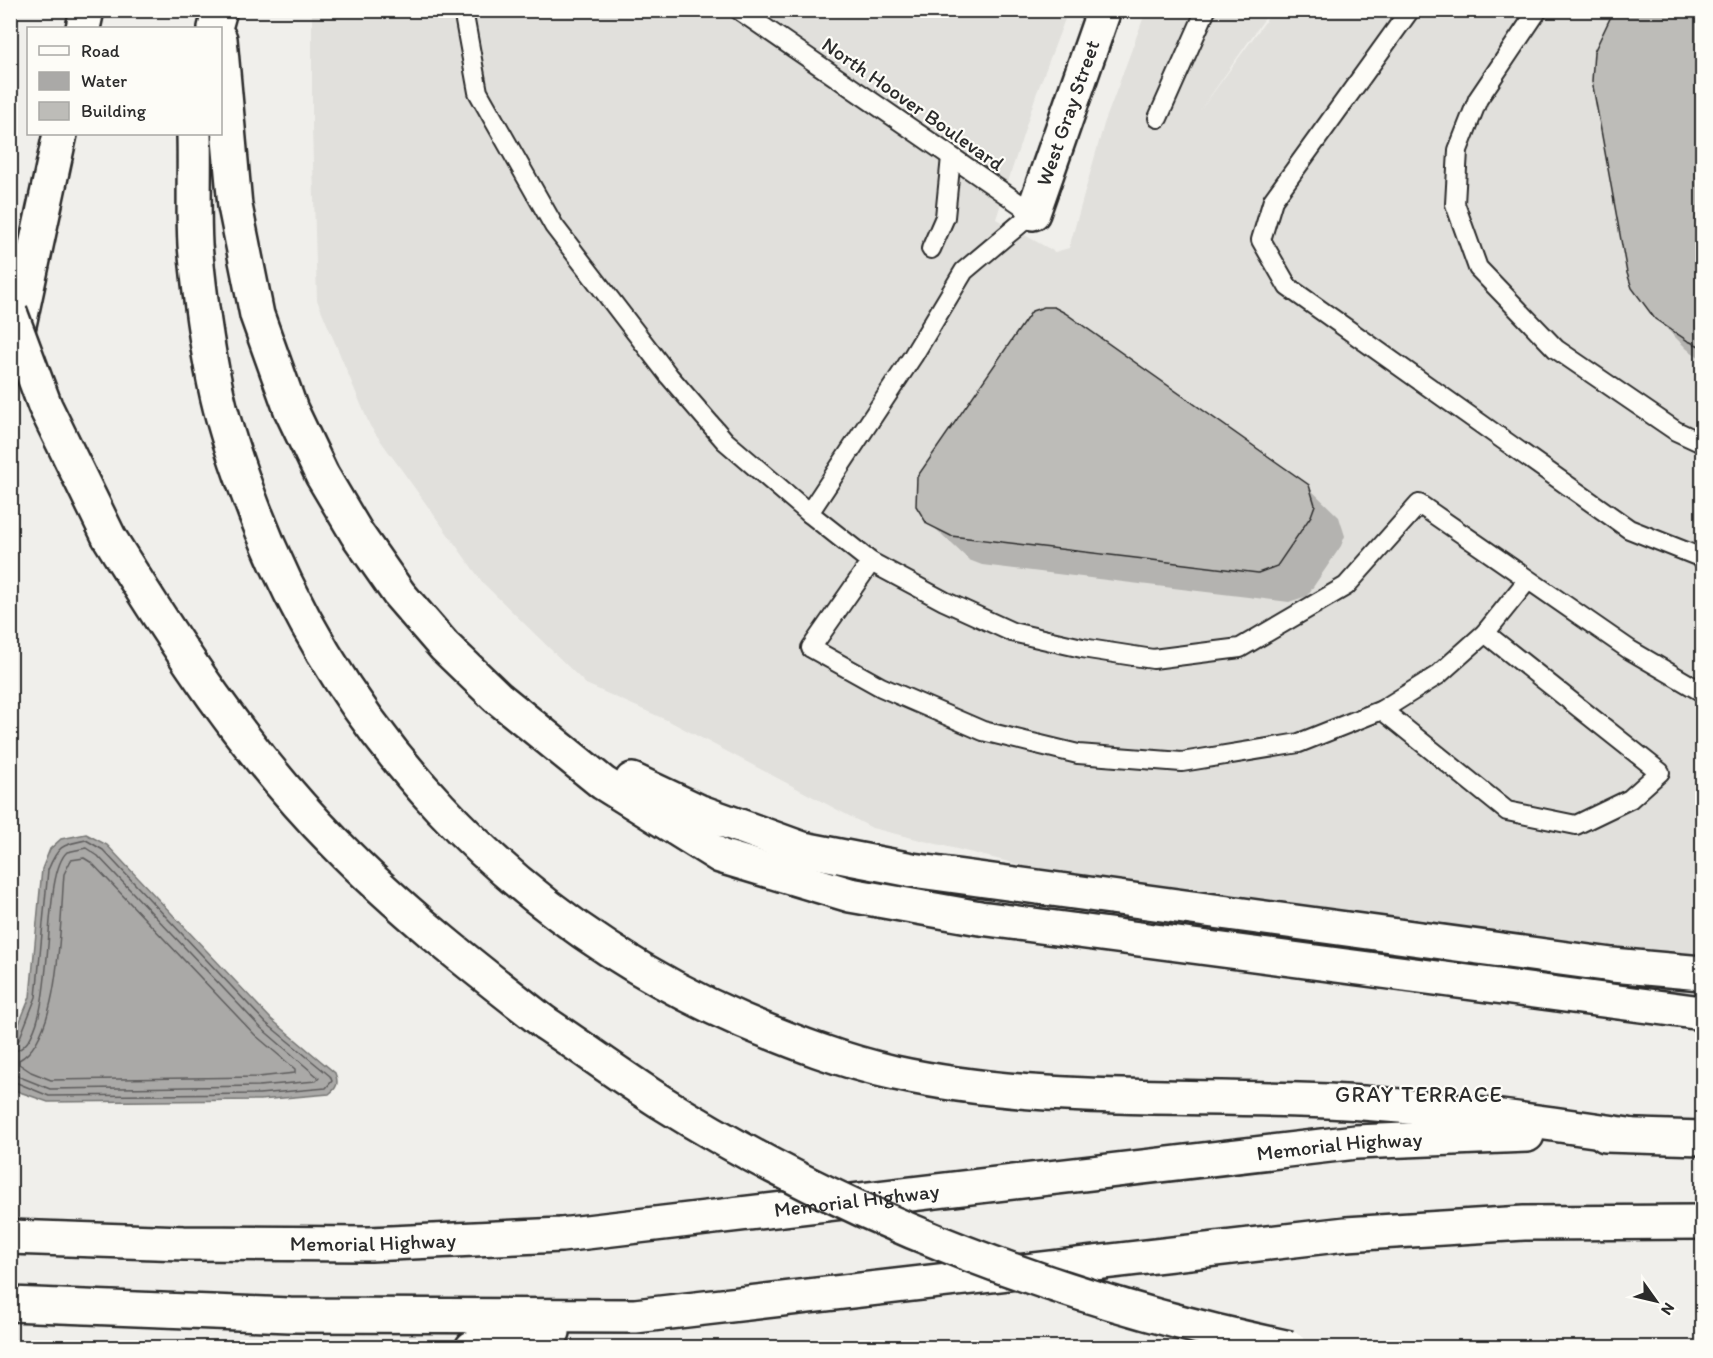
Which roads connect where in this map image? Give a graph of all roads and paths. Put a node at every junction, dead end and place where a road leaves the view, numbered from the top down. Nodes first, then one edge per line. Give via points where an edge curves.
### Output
1 (87, 10) edge
2 (464, 10) edge
3 (739, 10) edge
4 (1104, 10) edge
5 (1206, 10) edge
6 (1410, 10) edge
7 (1538, 10) edge
8 (83, 27) edge
9 (222, 59) edge
10 (1158, 118) dead end
11 (60, 135) edge
12 (194, 135) edge
13 (951, 157) junction
14 (1033, 213) junction
15 (931, 249) dead end
16 (10, 312) edge
17 (10, 367) edge
18 (1702, 443) edge
19 (809, 513) junction
20 (1702, 558) edge
21 (871, 562) junction
22 (1527, 581) junction
23 (1485, 633) junction
24 (1702, 692) edge
25 (497, 697) junction
26 (1382, 711) junction
27 (1701, 972) edge
28 (1702, 1013) edge
29 (1628, 1135) junction
30 (1702, 1138) edge
31 (1702, 1222) edge
32 (10, 1238) edge
33 (10, 1304) edge
34 (635, 1316) junction
35 (472, 1347) edge
36 (1290, 1347) edge

1 - 8 main road
2 - 19 lane via 478,92 554,226 669,376 726,441
3 - 13 lane, North Hoover Boulevard
4 - 14 main road, West Gray Street
5 - 10 lane
6 - 20 lane via 1273,200 1261,240 1288,286 1298,294 1629,529
7 - 18 lane via 1478,99 1458,150 1455,204 1479,268 1556,349 1676,431
9 - 25 main road via 235,206 258,315 291,410 322,475 399,594 444,646
11 - 17 main road
12 - 29 main road via 195,245 215,385 261,530 292,597 327,660 372,725 422,786 471,841 594,942 663,983 762,1029 838,1059 899,1074 1048,1094 1326,1101 1479,1112
13 - 14 lane, North Hoover Boulevard
13 - 15 lane via 945,217
14 - 19 lane via 964,271
16 - 36 main road, bridge via 45,406 109,537 173,640 273,774 335,843 404,909 545,1023 662,1102 777,1167 882,1218 990,1262 1130,1310
19 - 21 lane
21 - 22 lane via 1012,632 1153,659 1240,648 1250,643 1346,586 1419,504
21 - 26 lane via 811,648 881,687 983,731 1078,754 1182,762 1299,743
22 - 23 lane
22 - 24 lane via 1630,650
23 - 26 lane via 1438,675
23 - 26 lane via 1660,772 1630,799 1576,825 1506,811
25 - 27 main road via 637,783 698,811 803,849 924,872 1578,960
25 - 28 main road via 603,783 720,856 850,895 980,918
29 - 30 main road, Memorial Highway
29 - 32 main road, Memorial Highway via 1356,1142 561,1235 370,1244
31 - 34 main road via 1524,1223 1347,1234
33 - 34 main road via 291,1315
34 - 35 main road

